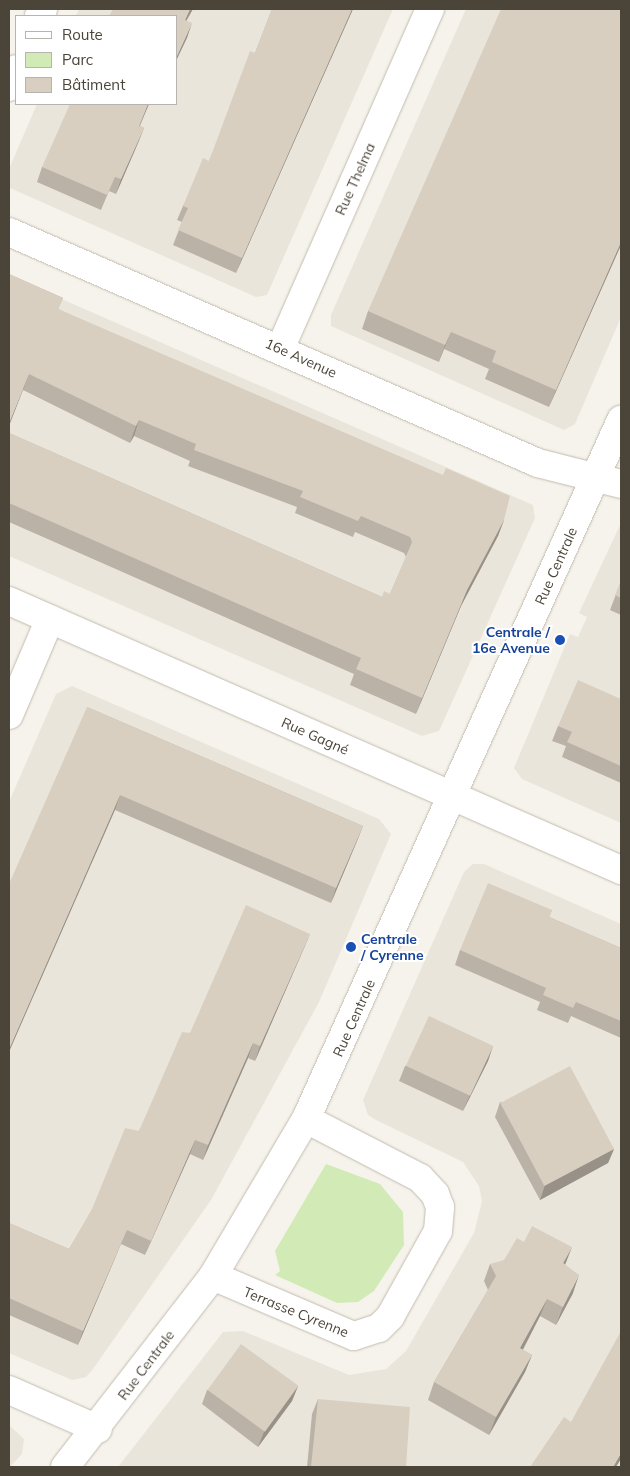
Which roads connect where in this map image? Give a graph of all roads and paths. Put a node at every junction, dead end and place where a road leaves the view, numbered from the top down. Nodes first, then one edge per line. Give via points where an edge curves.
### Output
1 (430, 9) edge
2 (15, 72) edge
3 (9, 87) edge
4 (9, 232) edge
5 (280, 349) junction
6 (621, 420) edge
7 (595, 478) junction
8 (621, 484) edge
9 (9, 601) edge
10 (50, 619) junction
11 (9, 715) edge
12 (453, 797) junction
13 (621, 870) edge
14 (306, 1119) junction
15 (213, 1276) junction
16 (9, 1390) edge
17 (98, 1429) junction
18 (65, 1467) edge

1 - 5 street, Rue Thelma
2 - 3 street
4 - 5 street, 16e Avenue
5 - 7 street, 16e Avenue via 538,463
6 - 7 street, Rue Centrale
7 - 8 street, 16e Avenue
7 - 12 street, Rue Centrale
9 - 10 street, Rue Gagné
10 - 11 street
10 - 12 street, Rue Gagné
12 - 13 street, Rue Gagné
12 - 14 street, Rue Centrale
14 - 15 street, Rue Centrale
14 - 15 street, Terrasse Cyrenne via 420,1178 435,1194 440,1207 438,1231 390,1316 379,1328 354,1336
15 - 17 street, Rue Centrale
16 - 17 street
17 - 18 street, Rue Centrale

